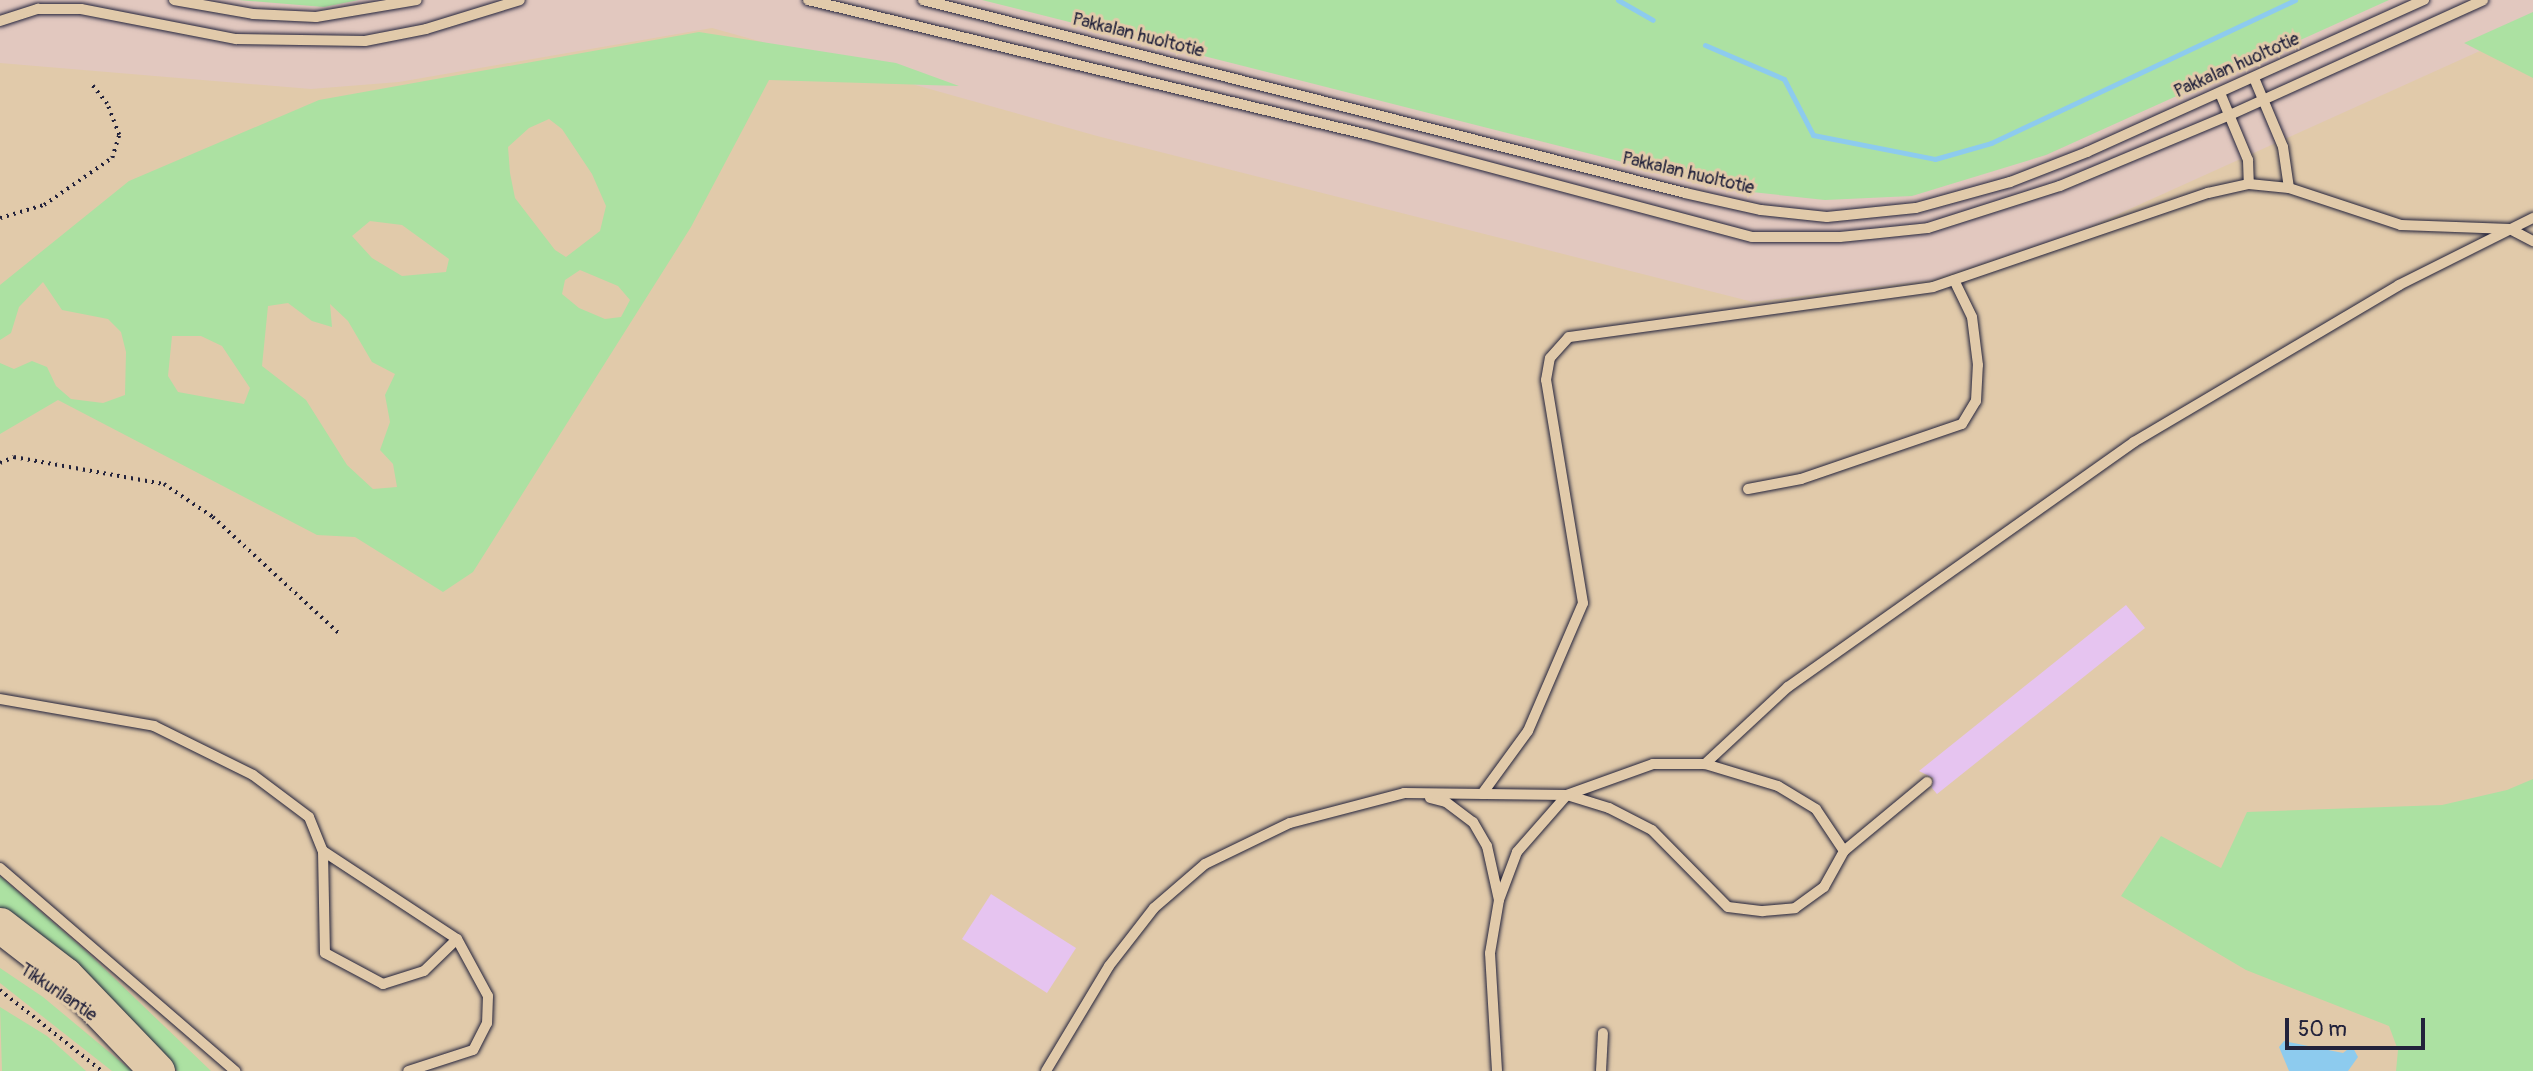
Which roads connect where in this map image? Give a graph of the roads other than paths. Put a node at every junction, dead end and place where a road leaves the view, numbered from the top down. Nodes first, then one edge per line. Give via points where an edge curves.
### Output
1 (174, 0) edge
2 (417, 0) edge
3 (520, 0) edge
4 (808, 0) edge
5 (923, 0) edge
6 (2424, 0) edge
7 (2483, 0) edge
8 (0, 21) edge
9 (2253, 78) junction
10 (2220, 93) junction
11 (2264, 99) junction
12 (2230, 116) junction
13 (2249, 184) junction
14 (2289, 188) junction
15 (2533, 218) edge
16 (2510, 229) junction
17 (2533, 241) edge
18 (1954, 280) junction
19 (1748, 489) dead end
20 (0, 699) edge
21 (1705, 764) junction
22 (1927, 782) dead end
23 (1404, 793) junction
24 (1482, 794) junction
25 (1567, 795) junction
26 (323, 851) junction
27 (1844, 851) junction
28 (0, 868) edge
29 (1499, 900) junction
30 (0, 925) edge
31 (457, 939) junction
32 (0, 954) edge
33 (116, 1032) junction
34 (1603, 1033) dead end
35 (157, 1071) edge
36 (235, 1071) edge
37 (408, 1071) edge
38 (1046, 1071) edge
39 (1497, 1071) edge
40 (1601, 1071) edge

1 - 2 lane via 253,14 316,17
3 - 8 lane via 425,29 352,41 236,39 81,9 38,9
4 - 12 lane via 1365,134 1752,237 1840,237 1928,229 2060,186
5 - 10 lane, Pakkalan huoltotie via 1685,193 1795,215 1884,213 1981,191 2087,152
6 - 9 lane, Pakkalan huoltotie
7 - 11 lane
9 - 10 lane, Pakkalan huoltotie
9 - 11 lane
10 - 12 lane
11 - 12 lane
11 - 14 lane via 2283,147
12 - 13 lane via 2248,160
13 - 14 lane
13 - 18 lane via 2207,192
14 - 16 lane via 2401,226
15 - 16 lane
16 - 17 lane
16 - 21 lane via 2399,285 2134,442 1788,687
18 - 19 lane via 1972,317 1978,365 1976,401 1962,424 1801,479
18 - 24 lane via 1752,315 1569,337 1550,358 1546,380 1583,603 1528,732
20 - 26 lane via 154,726 253,775 309,817
21 - 25 lane via 1653,764
21 - 27 lane via 1778,786 1816,809
22 - 27 lane
23 - 24 lane
23 - 29 lane via 1446,802 1473,822 1487,846
23 - 38 lane via 1290,823 1205,864 1154,908 1110,966
24 - 25 lane
25 - 27 lane via 1609,808 1652,830 1728,907 1795,908 1824,887
25 - 29 lane via 1517,852
26 - 31 lane
26 - 31 lane via 325,953 383,984 424,971
28 - 36 lane
29 - 39 lane via 1490,953
30 - 33 main road, Tikkurilantie via 65,975
31 - 37 lane via 488,996 487,1023 473,1050
32 - 33 main road, Tikkurilantie
33 - 35 main road, Tikkurilantie
34 - 40 lane

